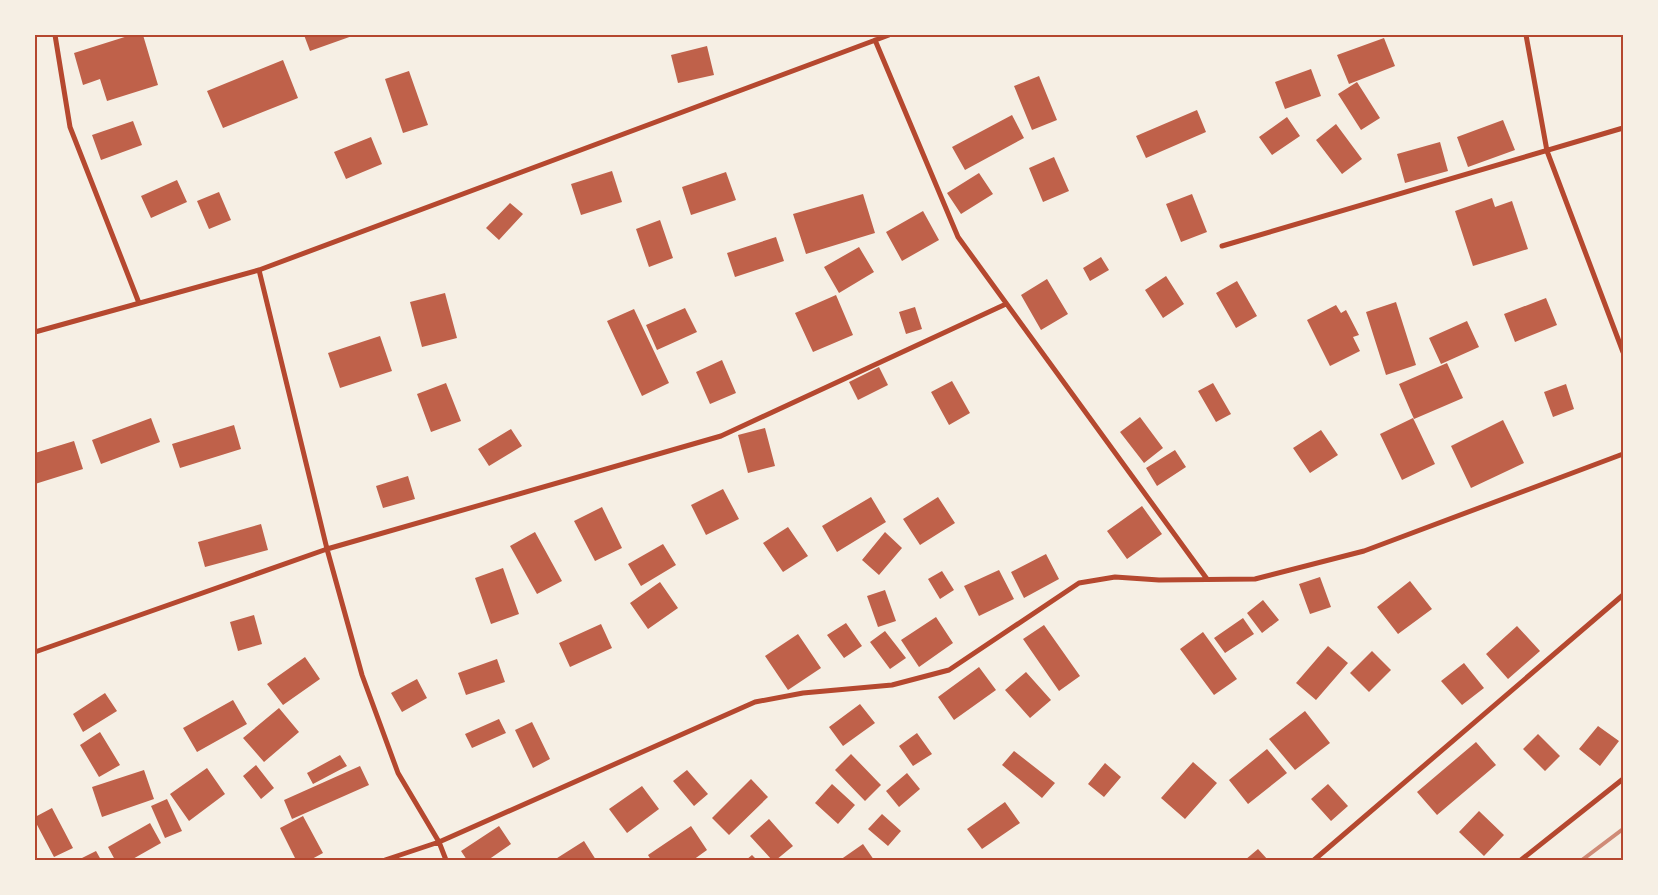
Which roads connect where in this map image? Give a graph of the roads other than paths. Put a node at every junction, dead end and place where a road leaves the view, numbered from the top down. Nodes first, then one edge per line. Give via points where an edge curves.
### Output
1 (54, 35) edge
2 (889, 35) edge
3 (1526, 35) edge
4 (875, 40) junction
5 (1623, 128) edge
6 (1547, 151) junction
7 (1222, 246) dead end
8 (259, 270) junction
9 (139, 303) junction
10 (1006, 304) junction
11 (35, 332) edge
12 (1623, 352) edge
13 (1623, 454) edge
14 (327, 549) junction
15 (1207, 579) junction
16 (1623, 595) edge
17 (35, 652) edge
18 (1623, 779) edge
19 (438, 842) junction
20 (385, 860) edge
21 (446, 860) edge
22 (1314, 860) edge
23 (1521, 860) edge

1 - 9 street via 70,126
2 - 4 street
3 - 6 street
4 - 8 street
4 - 10 street via 958,237
5 - 6 street
6 - 7 street
6 - 12 street
8 - 9 street
8 - 14 street
9 - 11 street
10 - 14 street via 721,436
10 - 15 street
13 - 15 street via 1364,551 1255,579
14 - 17 street
14 - 19 street via 362,675 398,773
15 - 19 street via 1115,577 1079,583 949,670 892,685 803,693 755,702
16 - 22 street
18 - 23 street
19 - 20 street
19 - 21 street

